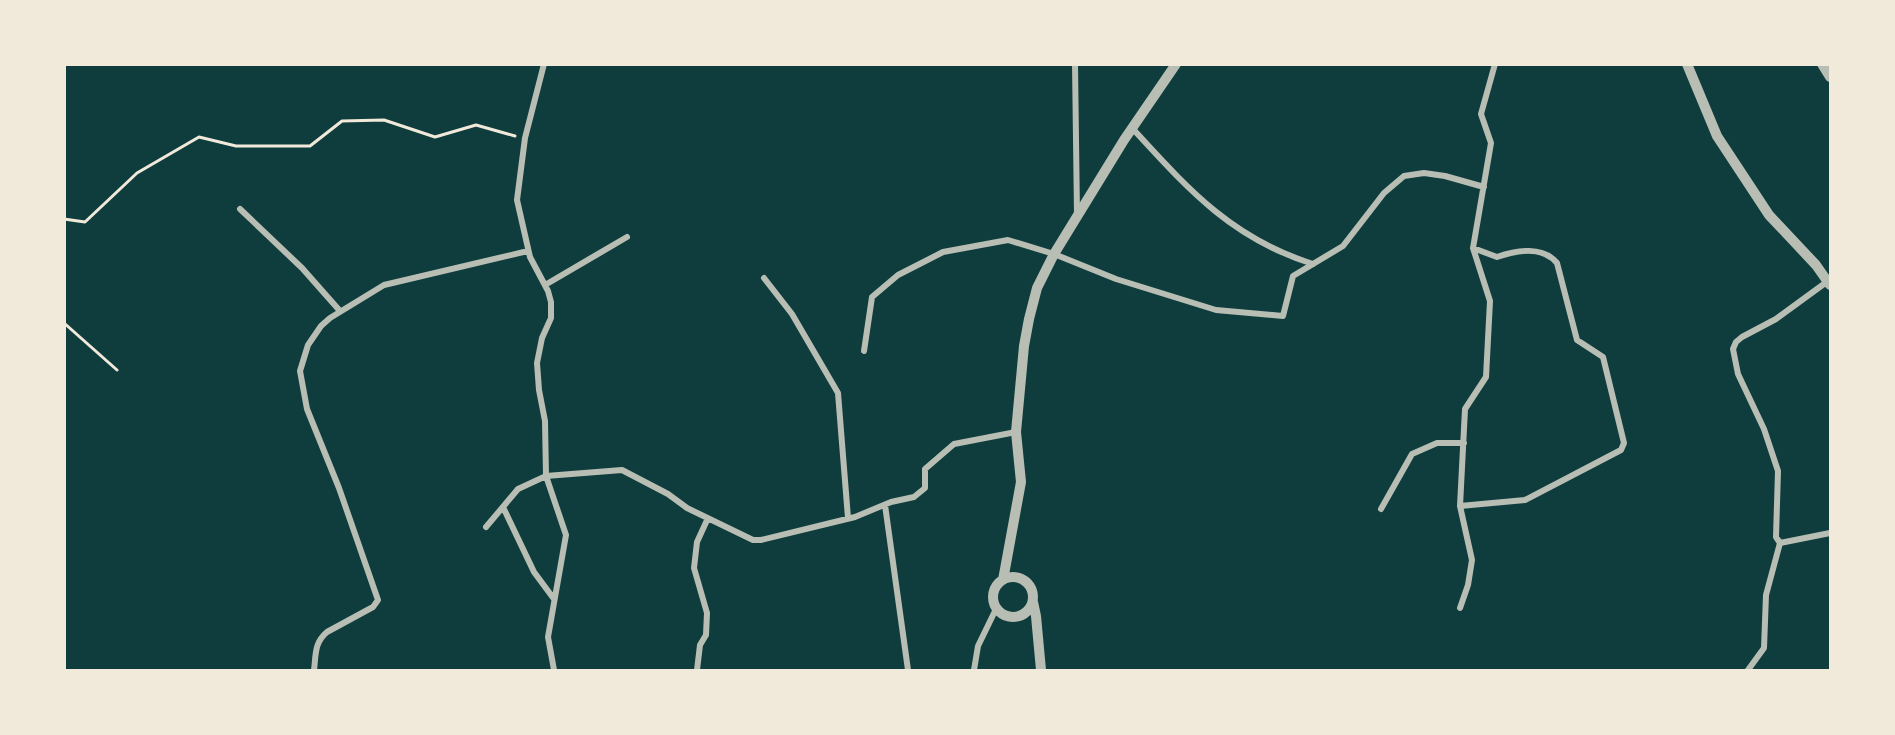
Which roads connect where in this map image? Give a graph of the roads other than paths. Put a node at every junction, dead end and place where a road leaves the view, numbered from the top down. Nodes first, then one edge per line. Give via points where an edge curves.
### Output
1 (544, 64) edge
2 (1075, 64) edge
3 (1176, 64) edge
4 (1495, 64) edge
5 (1687, 64) edge
6 (1822, 64) edge
7 (1830, 77) edge
8 (1132, 128) junction
9 (1484, 187) junction
10 (240, 209) dead end
11 (1077, 216) junction
12 (627, 237) dead end
13 (1473, 248) junction
14 (528, 251) junction
15 (1054, 254) junction
16 (1313, 264) junction
17 (764, 279) dead end
18 (1829, 283) edge
19 (545, 285) junction
20 (340, 311) junction
21 (864, 351) dead end
22 (1016, 432) junction
23 (1464, 443) junction
24 (546, 476) junction
25 (885, 505) junction
26 (1460, 506) junction
27 (503, 507) junction
28 (1381, 509) dead end
29 (708, 518) junction
30 (848, 518) junction
31 (486, 527) dead end
32 (1830, 532) edge
33 (1780, 543) junction
34 (1003, 580) junction
35 (554, 600) junction
36 (1033, 602) junction
37 (1460, 608) dead end
38 (996, 609) junction
39 (314, 670) edge
40 (554, 670) edge
41 (697, 670) edge
42 (908, 670) edge
43 (974, 670) edge
44 (1041, 670) edge
45 (1748, 670) edge

1 - 14 street via 525,138 517,201
2 - 11 street
3 - 8 street
4 - 9 street via 1481,114 1491,143
5 - 18 street via 1717,136 1769,215
6 - 7 street
8 - 11 street
8 - 16 street via 1224,220 1270,247
9 - 13 street
9 - 16 street via 1435,174 1404,176 1384,193 1343,246
10 - 20 street
11 - 15 street
12 - 19 street
13 - 23 street via 1490,301 1489,326 1486,377 1465,409
13 - 26 street via 1497,257 1538,251 1557,263 1577,340 1603,357 1624,443 1621,450 1525,500
14 - 19 street
14 - 20 street via 384,285
15 - 16 street via 1116,279 1216,310 1283,316 1293,276
15 - 21 street via 1008,240 943,252 898,275 872,297
15 - 22 street via 1037,288 1029,319
17 - 30 street via 792,314 838,393
18 - 33 street via 1742,337 1733,349 1738,374 1764,429 1778,471 1776,537
19 - 24 street via 552,310 537,370 545,421
20 - 39 street via 314,335 300,370 307,409 378,600 373,607 320,638
22 - 25 street via 954,444 925,469 925,488 920,494
22 - 34 street via 1021,482
23 - 26 street
23 - 28 street via 1437,443 1412,454
24 - 27 street via 518,489
24 - 29 street via 622,470
24 - 35 street via 566,535
25 - 30 street
25 - 42 street
26 - 37 street via 1472,560
27 - 31 street
27 - 35 street via 534,572
29 - 30 street via 753,540
29 - 41 street via 697,542 694,568 707,613
32 - 33 street
33 - 45 street via 1766,596 1764,648
34 - 36 street via 1023,579 1032,589
34 - 38 street via 994,589
35 - 40 street via 548,637
36 - 38 street via 1026,614 1013,618
36 - 44 street
38 - 43 street via 978,646

